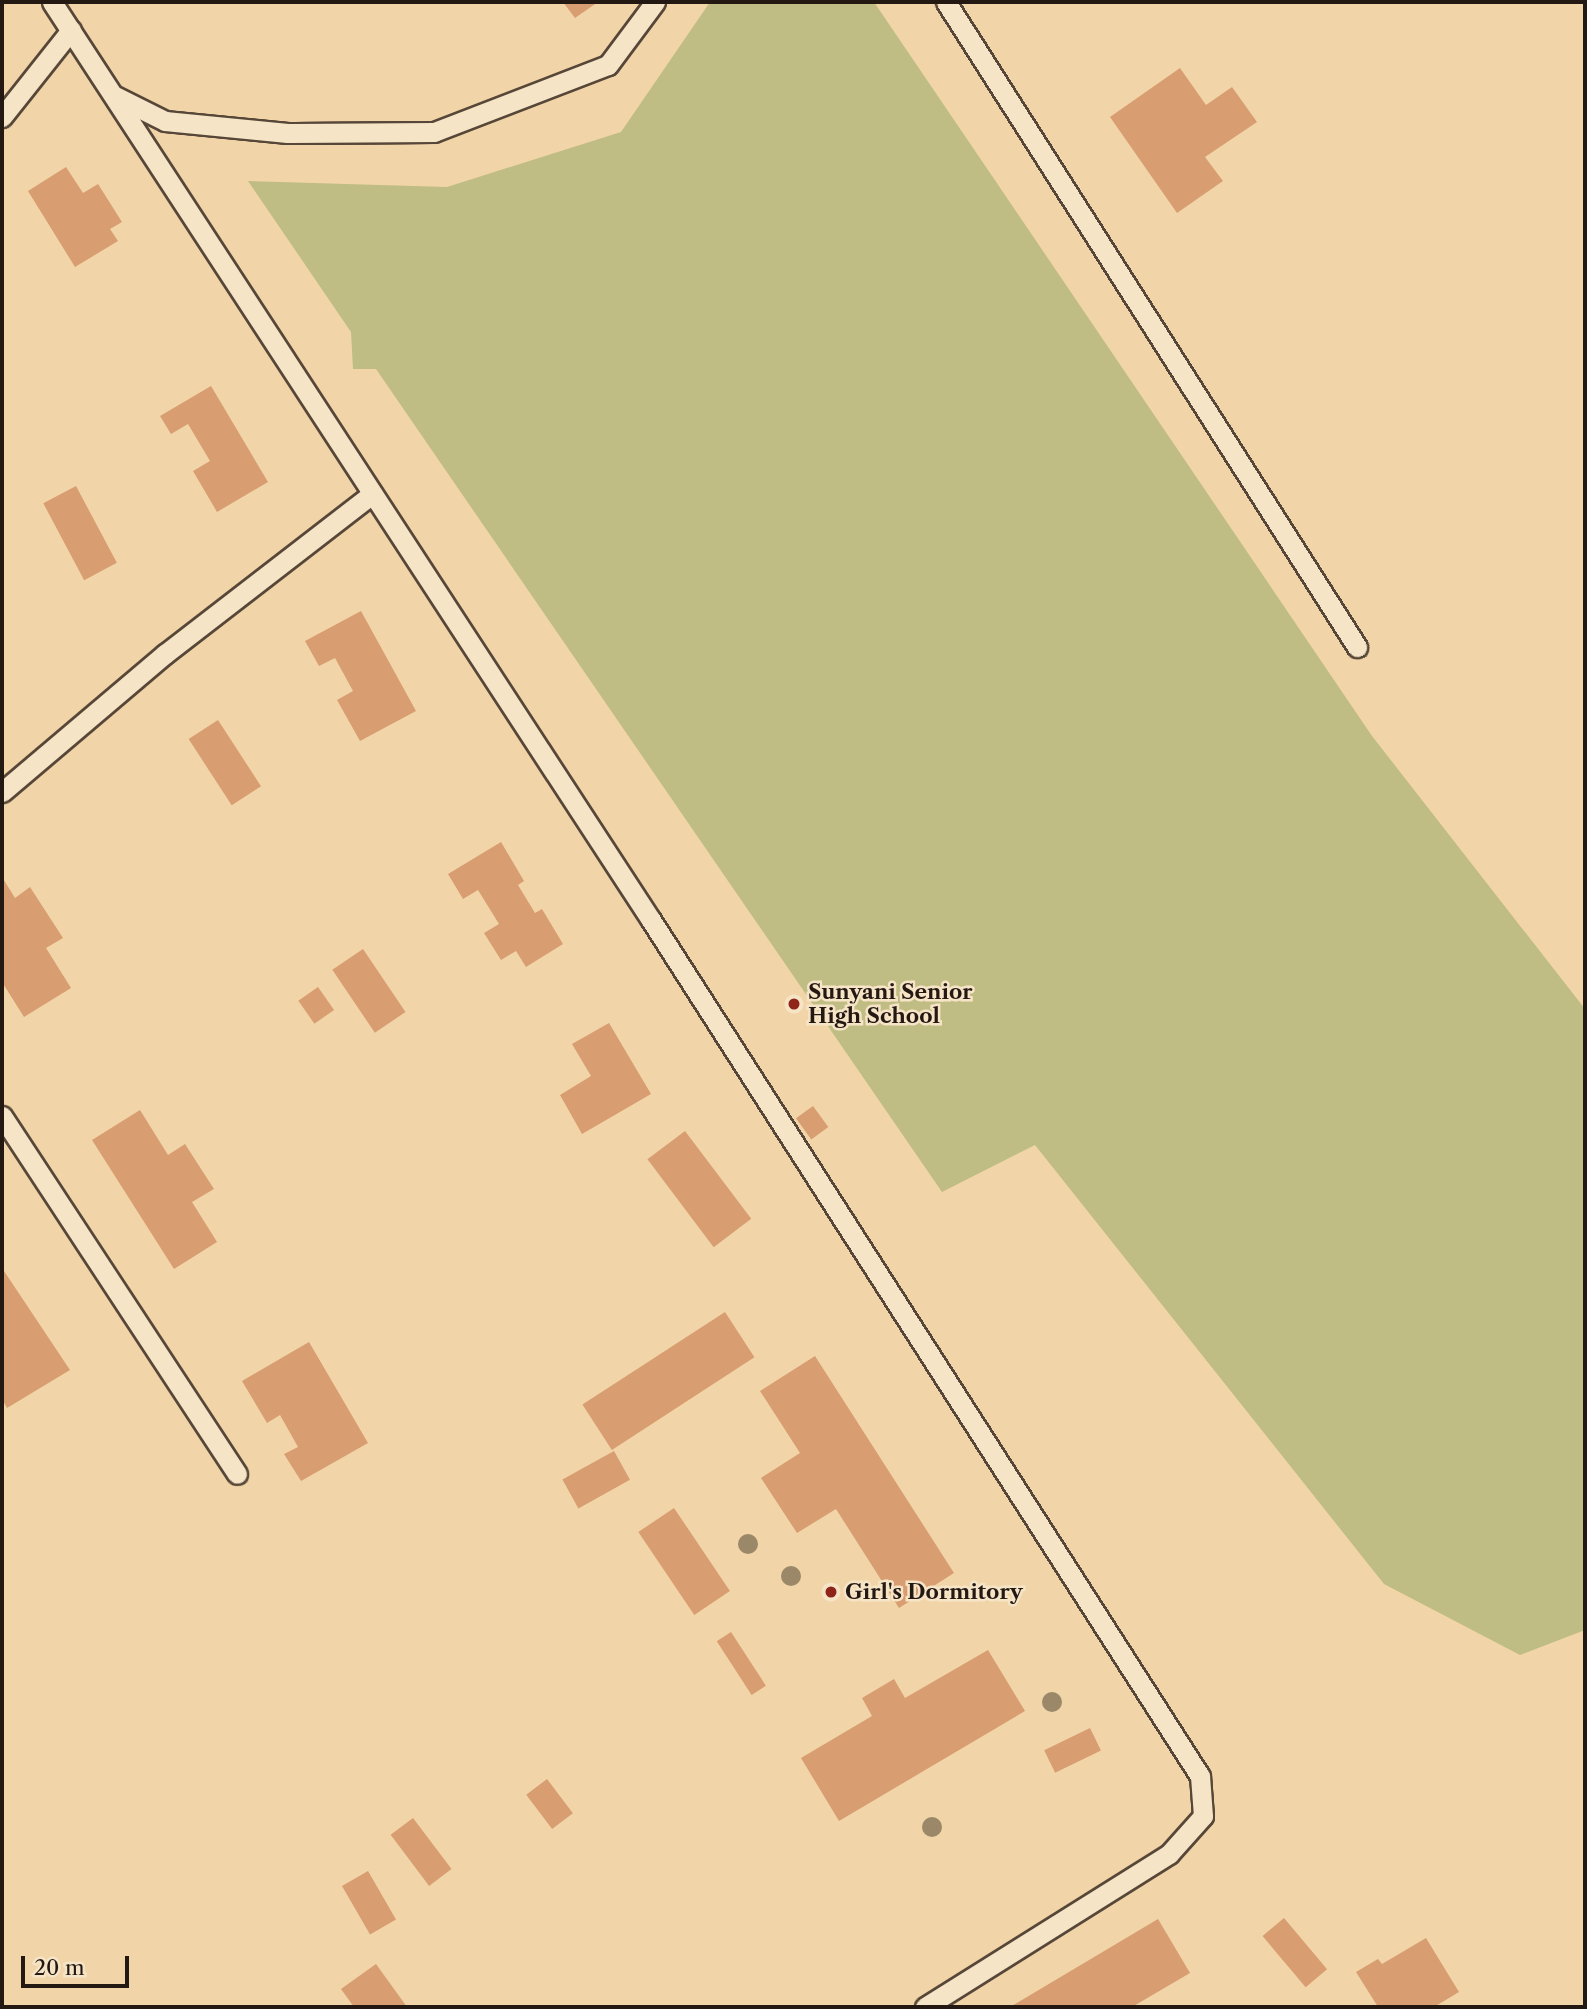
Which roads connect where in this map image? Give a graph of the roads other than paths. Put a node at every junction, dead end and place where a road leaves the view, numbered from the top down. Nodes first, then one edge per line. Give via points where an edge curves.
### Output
1 (52, 2) edge
2 (655, 2) edge
3 (946, 2) edge
4 (71, 30) junction
5 (113, 94) junction
6 (2, 117) edge
7 (372, 494) junction
8 (1357, 646) dead end
9 (2, 792) edge
10 (2, 1116) edge
11 (237, 1474) dead end
12 (925, 2007) edge

1 - 4 lane
2 - 5 lane via 608,65 434,132 287,134 165,121
3 - 8 lane
4 - 5 lane
4 - 6 lane
5 - 7 lane
7 - 9 lane via 165,654
7 - 12 lane via 1200,1776 1203,1816 1170,1854
10 - 11 lane

